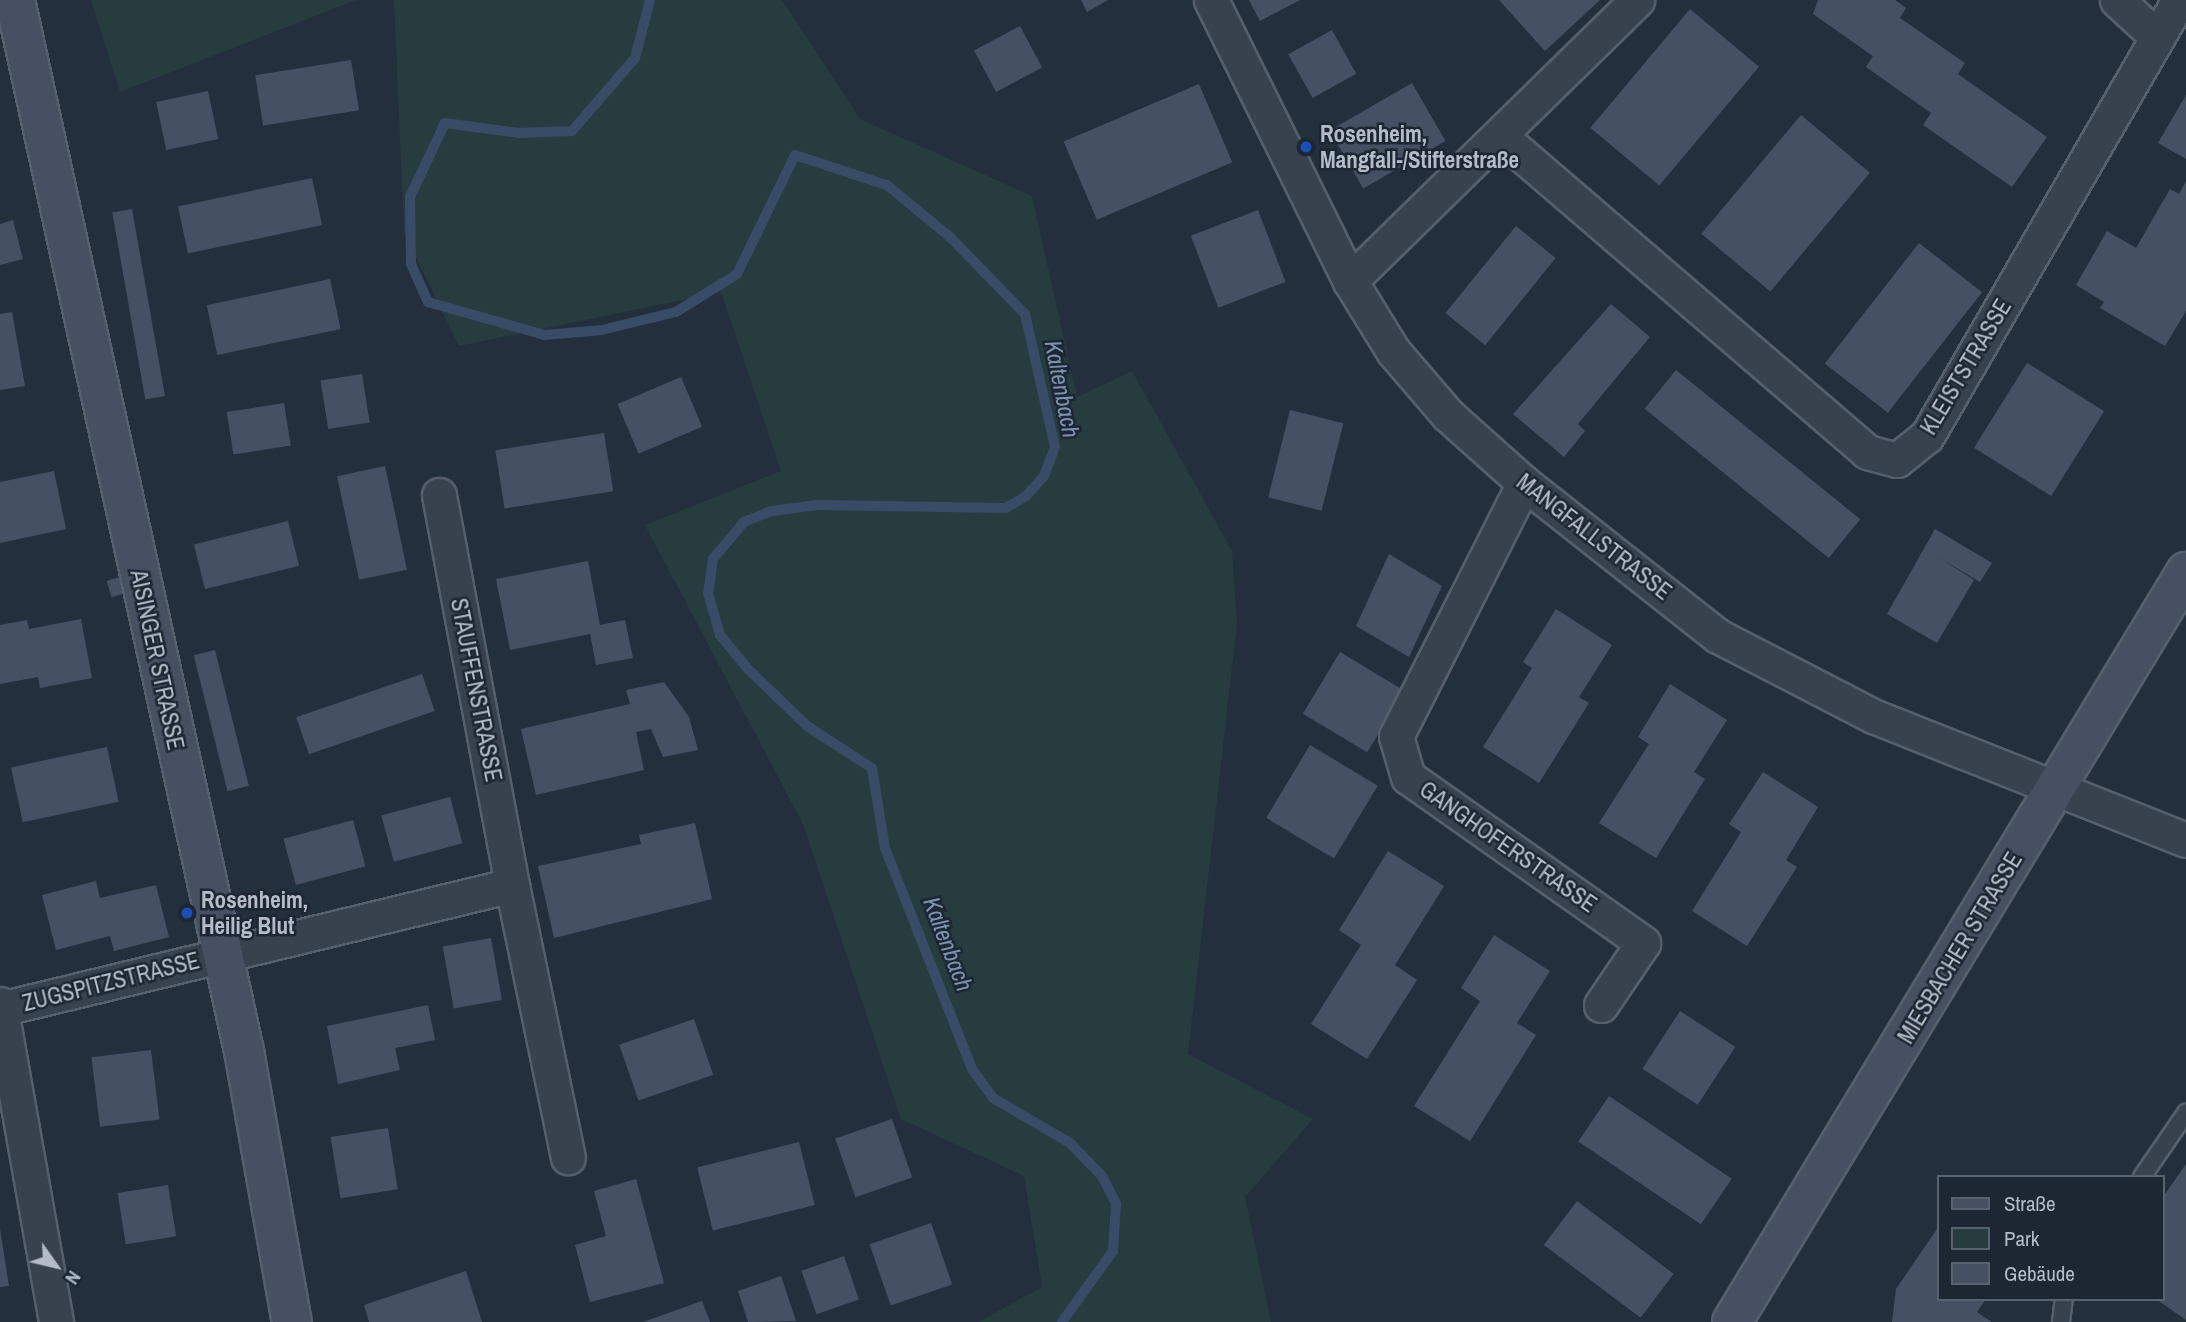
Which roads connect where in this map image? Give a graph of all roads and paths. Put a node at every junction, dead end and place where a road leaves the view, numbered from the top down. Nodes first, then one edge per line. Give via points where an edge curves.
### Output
1 (15, 0) edge
2 (1211, 0) edge
3 (1637, 0) edge
4 (2117, 0) edge
5 (2179, 0) edge
6 (2156, 36) junction
7 (1500, 136) junction
8 (1350, 281) junction
9 (1524, 482) junction
10 (439, 495) dead end
11 (2186, 572) edge
12 (2055, 789) junction
13 (2186, 841) edge
14 (512, 885) junction
15 (221, 955) junction
16 (1601, 1005) dead end
17 (0, 1007) edge
18 (2186, 1113) edge
19 (568, 1157) dead end
20 (2143, 1175) edge
21 (2064, 1301) edge
22 (56, 1322) edge
23 (292, 1322) edge
24 (1732, 1322) edge
25 (2061, 1322) edge

1 - 15 main road, AISINGER STRASSE
2 - 8 street, MANGFALLSTRASSE
3 - 7 street
4 - 6 street
5 - 6 street, KLEISTSTRASSE
6 - 7 street, KLEISTSTRASSE via 1927,436 1897,460 1867,452
7 - 8 street
8 - 9 street, MANGFALLSTRASSE via 1428,394
9 - 12 street, MANGFALLSTRASSE via 1718,636 1873,716
9 - 16 street, GANGHOFERSTRASSE via 1396,736 1408,777 1643,943
10 - 14 street, STAUFFENSTRASSE
11 - 12 main road, MIESBACHER STRASSE
12 - 13 street, MANGFALLSTRASSE
12 - 24 main road, MIESBACHER STRASSE
14 - 15 street
14 - 19 street, STAUFFENSTRASSE
15 - 17 street, ZUGSPITZSTRASSE
15 - 23 main road, AISINGER STRASSE
17 - 22 street
18 - 20 lane
21 - 25 lane

